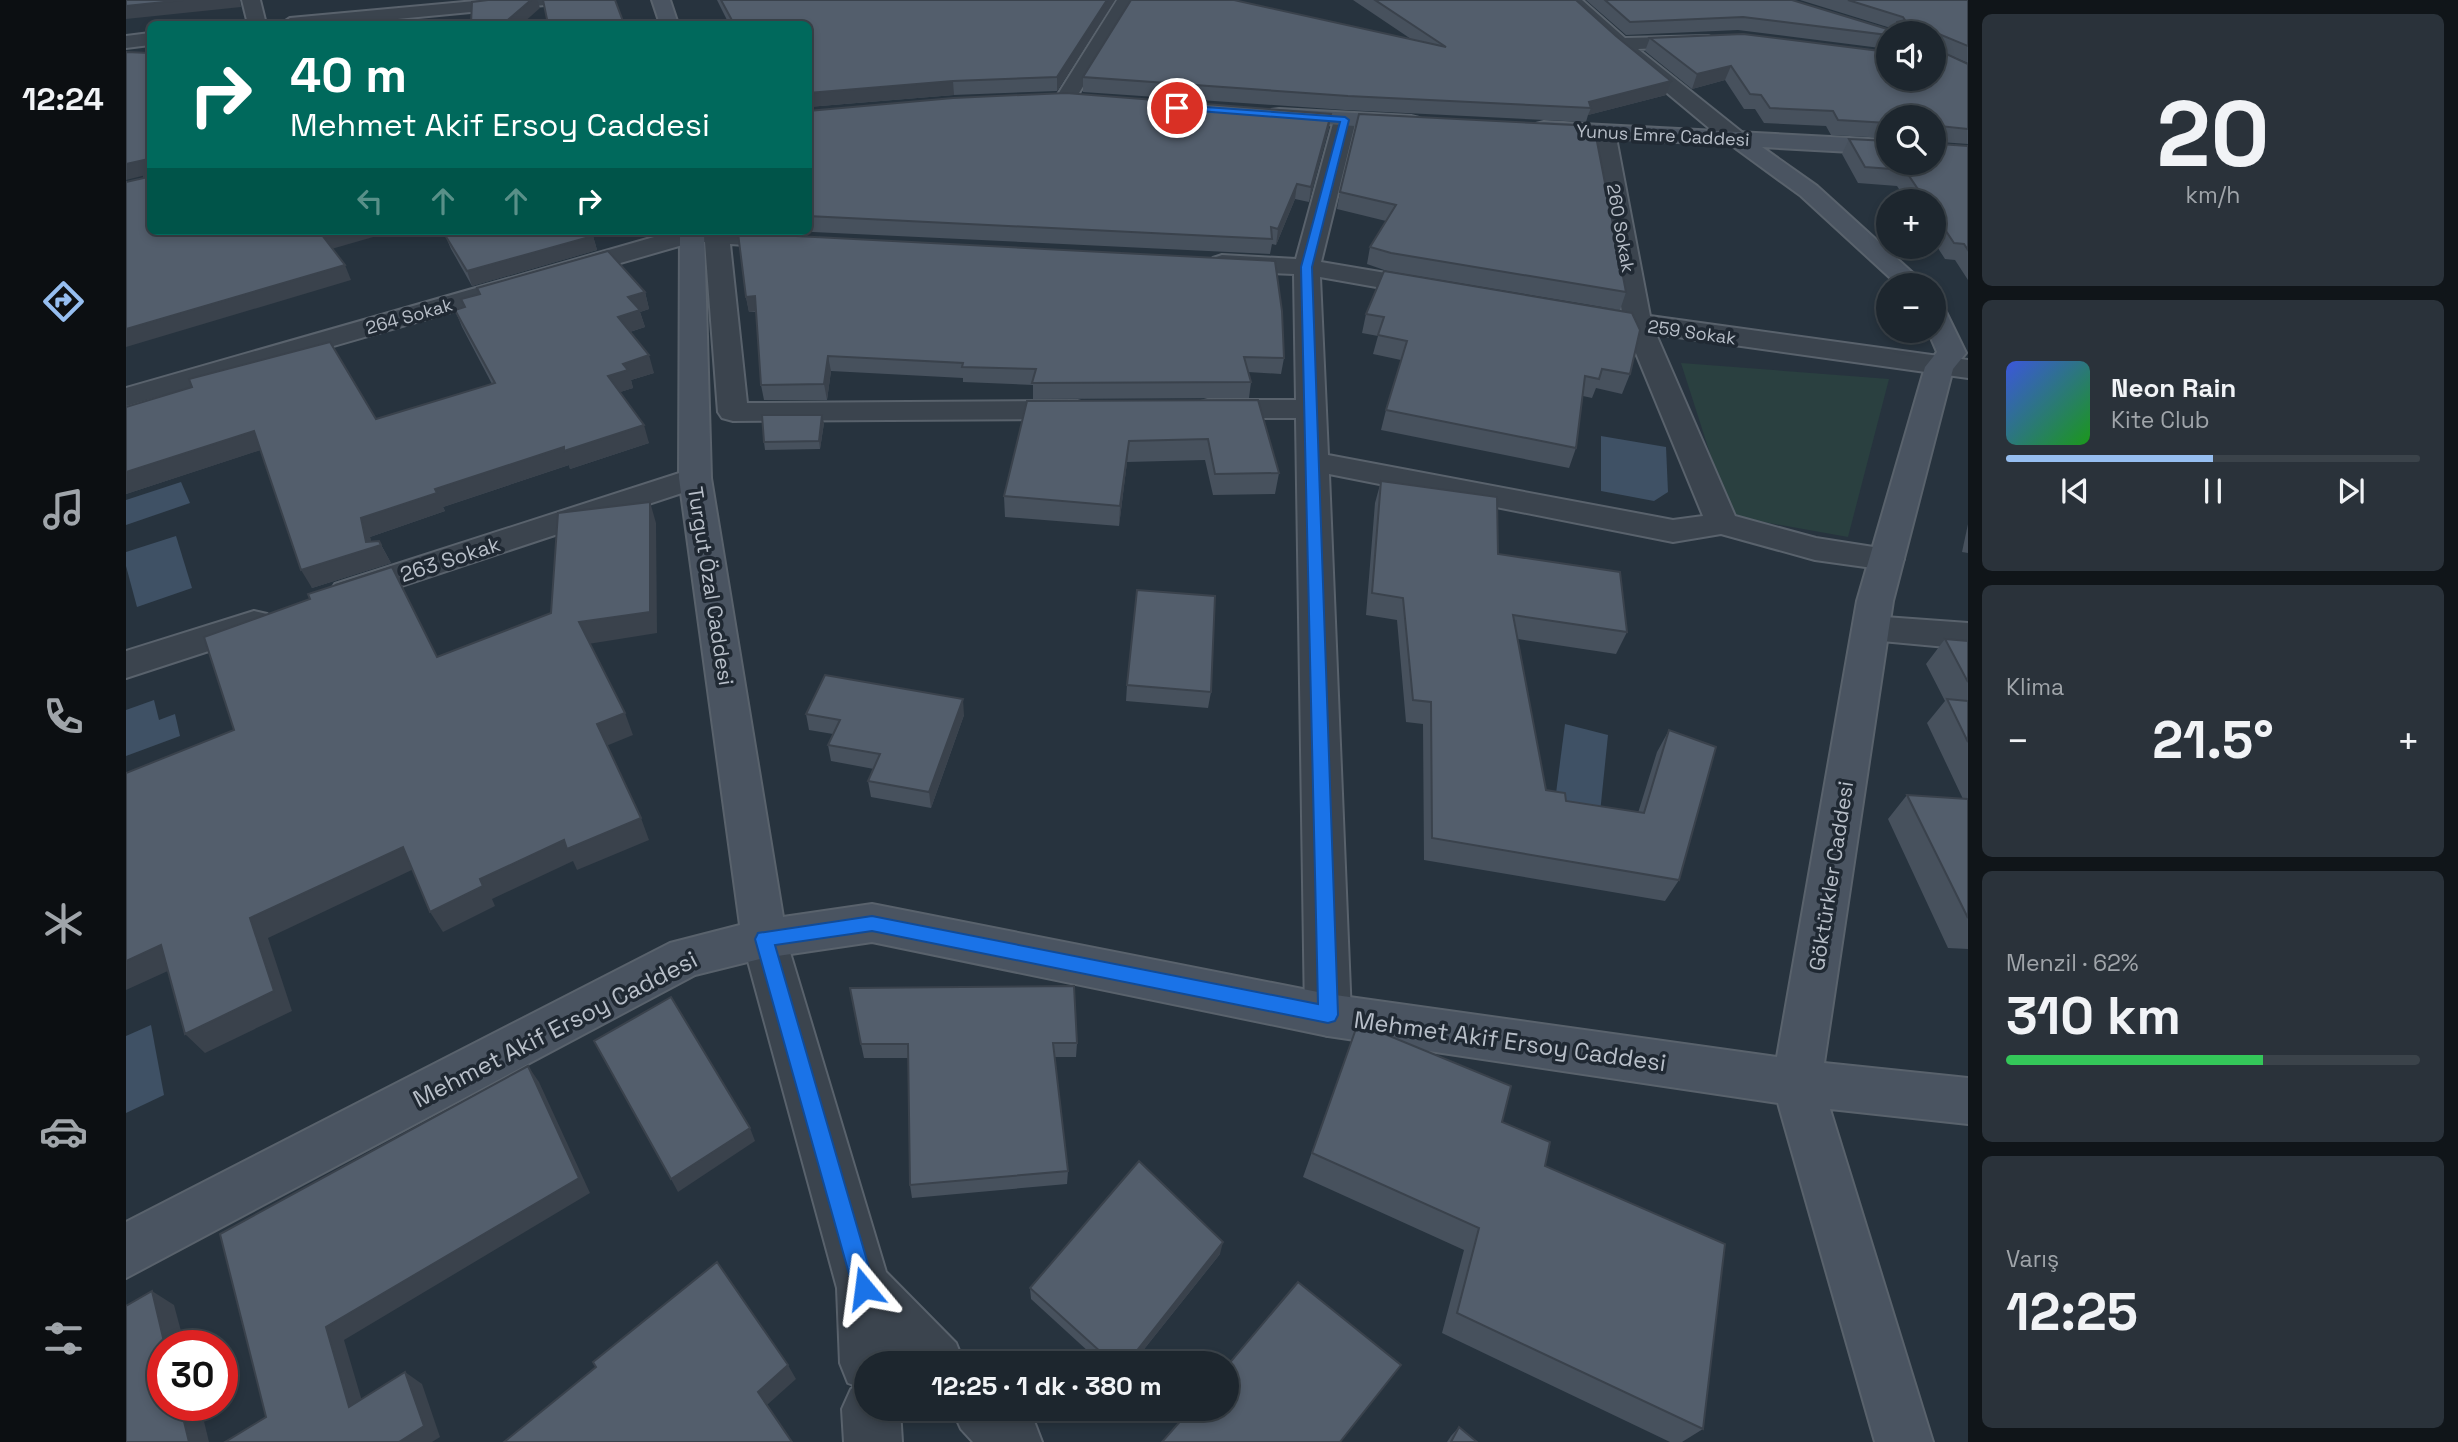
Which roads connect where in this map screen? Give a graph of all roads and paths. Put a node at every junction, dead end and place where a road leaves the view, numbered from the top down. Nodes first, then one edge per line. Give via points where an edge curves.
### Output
1 (251, 0) edge
2 (545, 0) edge
3 (662, 0) edge
4 (1102, 0) edge
5 (1572, 0) edge
6 (1128, 2) edge
7 (256, 21) edge
8 (322, 21) edge
9 (668, 21) edge
10 (147, 39) edge
11 (1725, 39) edge
12 (126, 41) edge
13 (1620, 44) junction
14 (1094, 102) edge
15 (1261, 114) edge
16 (1345, 120) junction
17 (1427, 124) edge
18 (1522, 128) edge
19 (1604, 132) junction
20 (1735, 138) junction
21 (1876, 147) edge
22 (696, 235) edge
23 (700, 235) edge
24 (700, 235) edge
25 (716, 235) edge
26 (813, 241) edge
27 (1197, 261) edge
28 (1307, 267) junction
29 (1900, 273) edge
30 (1452, 292) edge
31 (1559, 311) edge
32 (1638, 324) junction
33 (1946, 340) edge
34 (1954, 368) edge
35 (126, 397) edge
36 (1187, 409) edge
37 (1310, 409) junction
38 (1104, 410) edge
39 (1312, 461) junction
40 (695, 478) junction
41 (1722, 523) junction
42 (1886, 559) junction
43 (1871, 628) junction
44 (1968, 636) edge
45 (126, 665) edge
46 (764, 939) junction
47 (1328, 1015) junction
48 (1797, 1083) junction
49 (1968, 1101) edge
50 (126, 1251) edge
51 (864, 1288) junction
52 (867, 1351) edge
53 (924, 1351) edge
54 (872, 1421) edge
55 (993, 1421) edge
56 (873, 1442) edge
57 (1013, 1442) edge
58 (1904, 1442) edge

1 - 7 street
2 - 8 street
3 - 9 street
4 - 6 street
5 - 13 street
6 - 14 street via 1059,100
10 - 12 street
11 - 13 street
13 - 20 street
15 - 16 street
16 - 17 street
16 - 28 street
18 - 19 street, Yunus Emre Caddesi
19 - 20 street, Yunus Emre Caddesi
19 - 32 street, 260 Sokak
20 - 21 street, Yunus Emre Caddesi
20 - 29 street via 1809,191
22 - 35 street, 264 Sokak
23 - 38 street via 733,412
24 - 40 street, Turgut Özal Caddesi
25 - 26 street
27 - 28 street
28 - 30 street
28 - 37 street
31 - 32 street, 259 Sokak
32 - 34 street, 259 Sokak
32 - 41 street, 260 Sokak
33 - 34 street, Göktürkler Caddesi
34 - 42 street, Göktürkler Caddesi
36 - 37 street
37 - 39 street
39 - 41 street via 1673,531
39 - 47 street
40 - 45 street, 263 Sokak
40 - 46 street, Turgut Özal Caddesi
41 - 42 street via 1815,549
42 - 43 street, Göktürkler Caddesi
43 - 44 street
43 - 48 street, Göktürkler Caddesi
46 - 47 street, Mehmet Akif Ersoy Caddesi via 872,923
46 - 50 street, Mehmet Akif Ersoy Caddesi via 686,957
46 - 51 street
47 - 48 street, Mehmet Akif Ersoy Caddesi
48 - 49 street, Mehmet Akif Ersoy Caddesi
48 - 58 street, Göktürkler Caddesi
51 - 52 street
51 - 53 street
54 - 56 street
55 - 57 street

